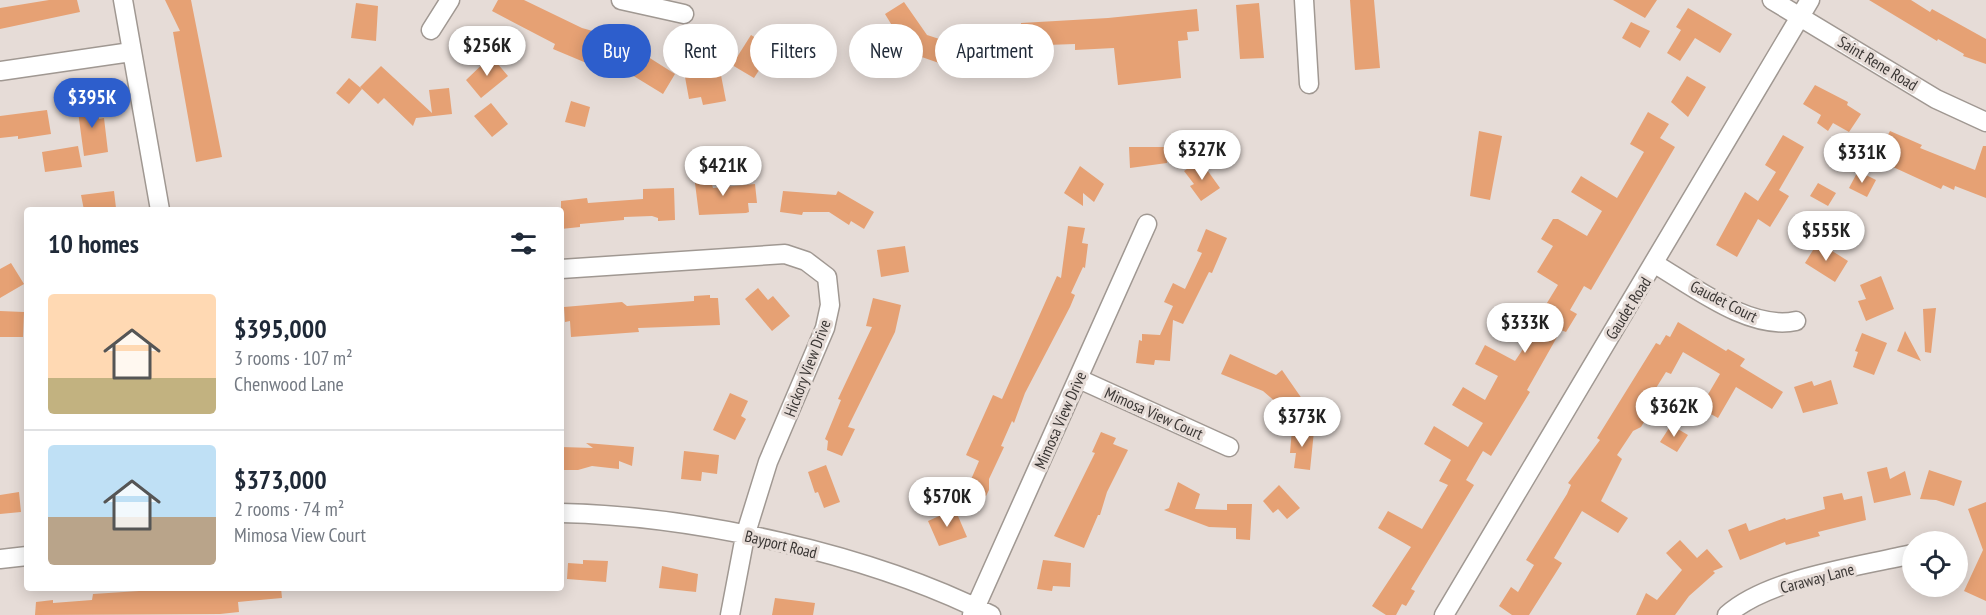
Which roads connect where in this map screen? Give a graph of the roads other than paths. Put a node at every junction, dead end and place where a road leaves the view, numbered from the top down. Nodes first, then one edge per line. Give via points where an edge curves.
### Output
1 (123, 0) edge
2 (450, 0) edge
3 (621, 0) edge
4 (1304, 0) edge
5 (1772, 0) edge
6 (1810, 0) edge
7 (684, 14) dead end
8 (1800, 17) junction
9 (431, 30) dead end
10 (131, 52) junction
11 (0, 71) edge
12 (1309, 84) dead end
13 (1986, 122) edge
14 (159, 207) edge
15 (1147, 224) dead end
16 (1655, 264) junction
17 (564, 269) edge
18 (1797, 321) dead end
19 (1079, 379) junction
20 (1228, 447) dead end
21 (564, 513) edge
22 (745, 536) junction
23 (24, 556) edge
24 (1902, 556) edge
25 (0, 559) edge
26 (980, 612) edge
27 (730, 615) edge
28 (1444, 615) edge
29 (1727, 615) edge

1 - 10 street
2 - 9 street
3 - 7 street
4 - 12 street
5 - 8 street, Saint Rene Road
6 - 8 street, Gaudet Road
8 - 13 street, Saint Rene Road via 1936,99
8 - 16 street, Gaudet Road
10 - 11 street
10 - 14 street
15 - 19 street, Mimosa View Drive
16 - 18 street, Gaudet Court via 1745,315 1775,324
16 - 28 street, Gaudet Road
17 - 22 street, Hickory View Drive via 785,254 806,261 827,277 830,305 825,328 768,462
19 - 20 street, Mimosa View Court
19 - 26 street, Mimosa View Drive
21 - 22 street, Bayport Road via 605,514
22 - 26 street, Bayport Road via 878,569
22 - 27 street, Hickory View Drive
23 - 25 street
24 - 29 street, Caraway Lane via 1779,587 1753,597

